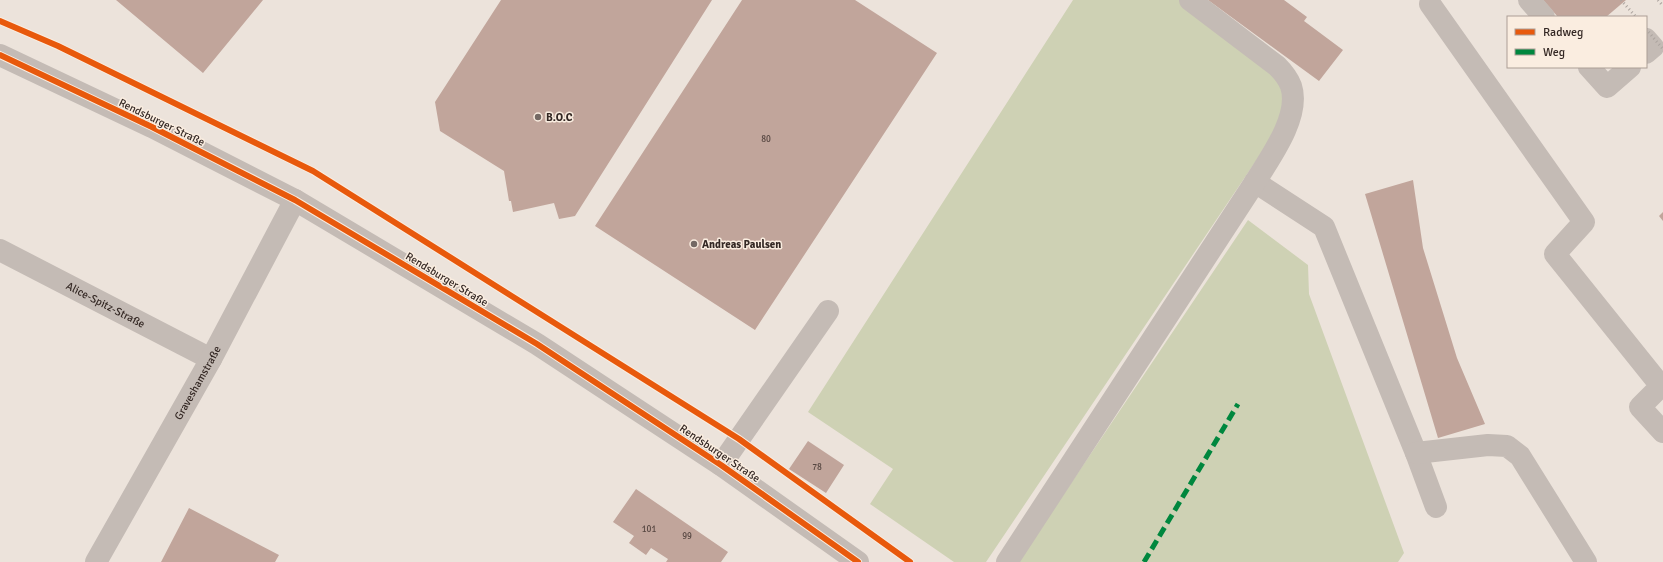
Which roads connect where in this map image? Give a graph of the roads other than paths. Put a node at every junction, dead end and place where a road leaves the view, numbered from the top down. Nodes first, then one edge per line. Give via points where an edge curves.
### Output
1 (1190, 0) edge
2 (1529, 0) edge
3 (1430, 4) dead end
4 (1543, 16) edge
5 (1647, 40) edge
6 (1647, 52) edge
7 (0, 55) edge
8 (1590, 68) edge
9 (1629, 68) edge
10 (1255, 182) junction
11 (295, 200) junction
12 (0, 250) edge
13 (828, 311) dead end
14 (211, 359) junction
15 (1663, 432) edge
16 (1416, 453) junction
17 (721, 465) junction
18 (1436, 508) dead end
19 (96, 562) edge
20 (858, 562) edge
21 (1007, 562) edge
22 (1586, 562) edge

1 - 10 street via 1277,66 1291,86 1293,105 1287,126 1273,155
2 - 4 street
3 - 15 street via 1584,222 1555,254 1661,386 1640,407
5 - 6 street via 1653,47
7 - 11 street, Rendsburger Straße via 152,127
8 - 9 street via 1607,87
10 - 16 street via 1324,227
10 - 21 street
11 - 14 street, Graveshamstraße
11 - 17 street, Rendsburger Straße via 537,344
12 - 14 street, Alice-Spitz-Straße
13 - 17 street
14 - 19 street, Graveshamstraße
16 - 18 street
16 - 22 street via 1488,445 1507,446 1520,456
17 - 20 street, Rendsburger Straße

